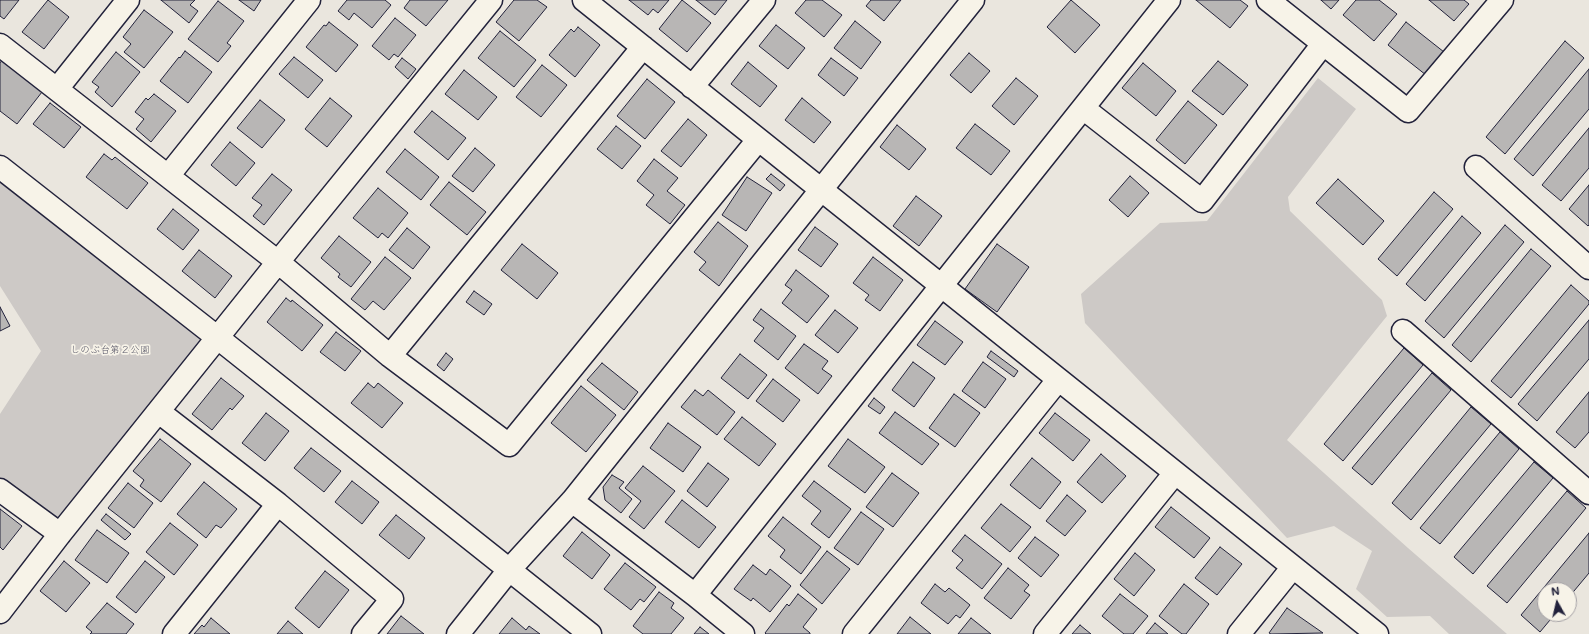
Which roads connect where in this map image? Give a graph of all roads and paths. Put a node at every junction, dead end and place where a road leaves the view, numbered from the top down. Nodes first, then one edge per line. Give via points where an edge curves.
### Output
1 (128, 0) edge
2 (309, 0) edge
3 (491, 0) edge
4 (584, 0) edge
5 (764, 0) edge
6 (973, 0) edge
7 (1169, 0) edge
8 (1268, 0) edge
9 (1502, 0) edge
10 (1324, 44) junction
11 (0, 45) edge
12 (643, 47) junction
13 (692, 87) junction
14 (57, 88) junction
15 (1083, 108) junction
16 (758, 140) junction
17 (0, 167) edge
18 (1476, 167) dead end
19 (168, 176) junction
20 (822, 190) junction
21 (278, 262) junction
22 (1589, 268) edge
23 (942, 286) junction
24 (1403, 331) dead end
25 (218, 338) junction
26 (390, 356) junction
27 (1058, 380) junction
28 (159, 412) junction
29 (1175, 473) junction
30 (0, 490) edge
31 (1589, 493) edge
32 (572, 501) junction
33 (278, 504) junction
34 (60, 534) junction
35 (1293, 567) junction
36 (509, 570) junction
37 (695, 595) junction
38 (0, 612) edge
39 (174, 634) edge
40 (363, 634) edge
41 (458, 634) edge
42 (590, 634) edge
43 (743, 634) edge
44 (854, 634) edge
45 (1045, 634) edge
46 (1239, 634) edge
47 (1377, 634) edge

1 - 14 street
2 - 19 street
3 - 21 street
4 - 12 street
5 - 13 street
6 - 20 street
7 - 15 street
8 - 10 street
9 - 10 street via 1408,111
10 - 15 street via 1202,201
11 - 14 street
12 - 13 street
12 - 26 street
13 - 16 street
14 - 19 street
15 - 23 street
16 - 20 street
16 - 26 street via 509,446
17 - 25 street
18 - 22 street
19 - 21 street
20 - 23 street
20 - 32 street
21 - 25 street
21 - 26 street
23 - 27 street
23 - 37 street
24 - 31 street
25 - 28 street
25 - 36 street
27 - 29 street
27 - 44 street
28 - 33 street
28 - 34 street
29 - 35 street
29 - 45 street
30 - 34 street
32 - 36 street
32 - 37 street
33 - 39 street
33 - 40 street via 392,598
34 - 38 street
35 - 46 street
35 - 47 street
36 - 41 street
36 - 42 street
37 - 43 street

